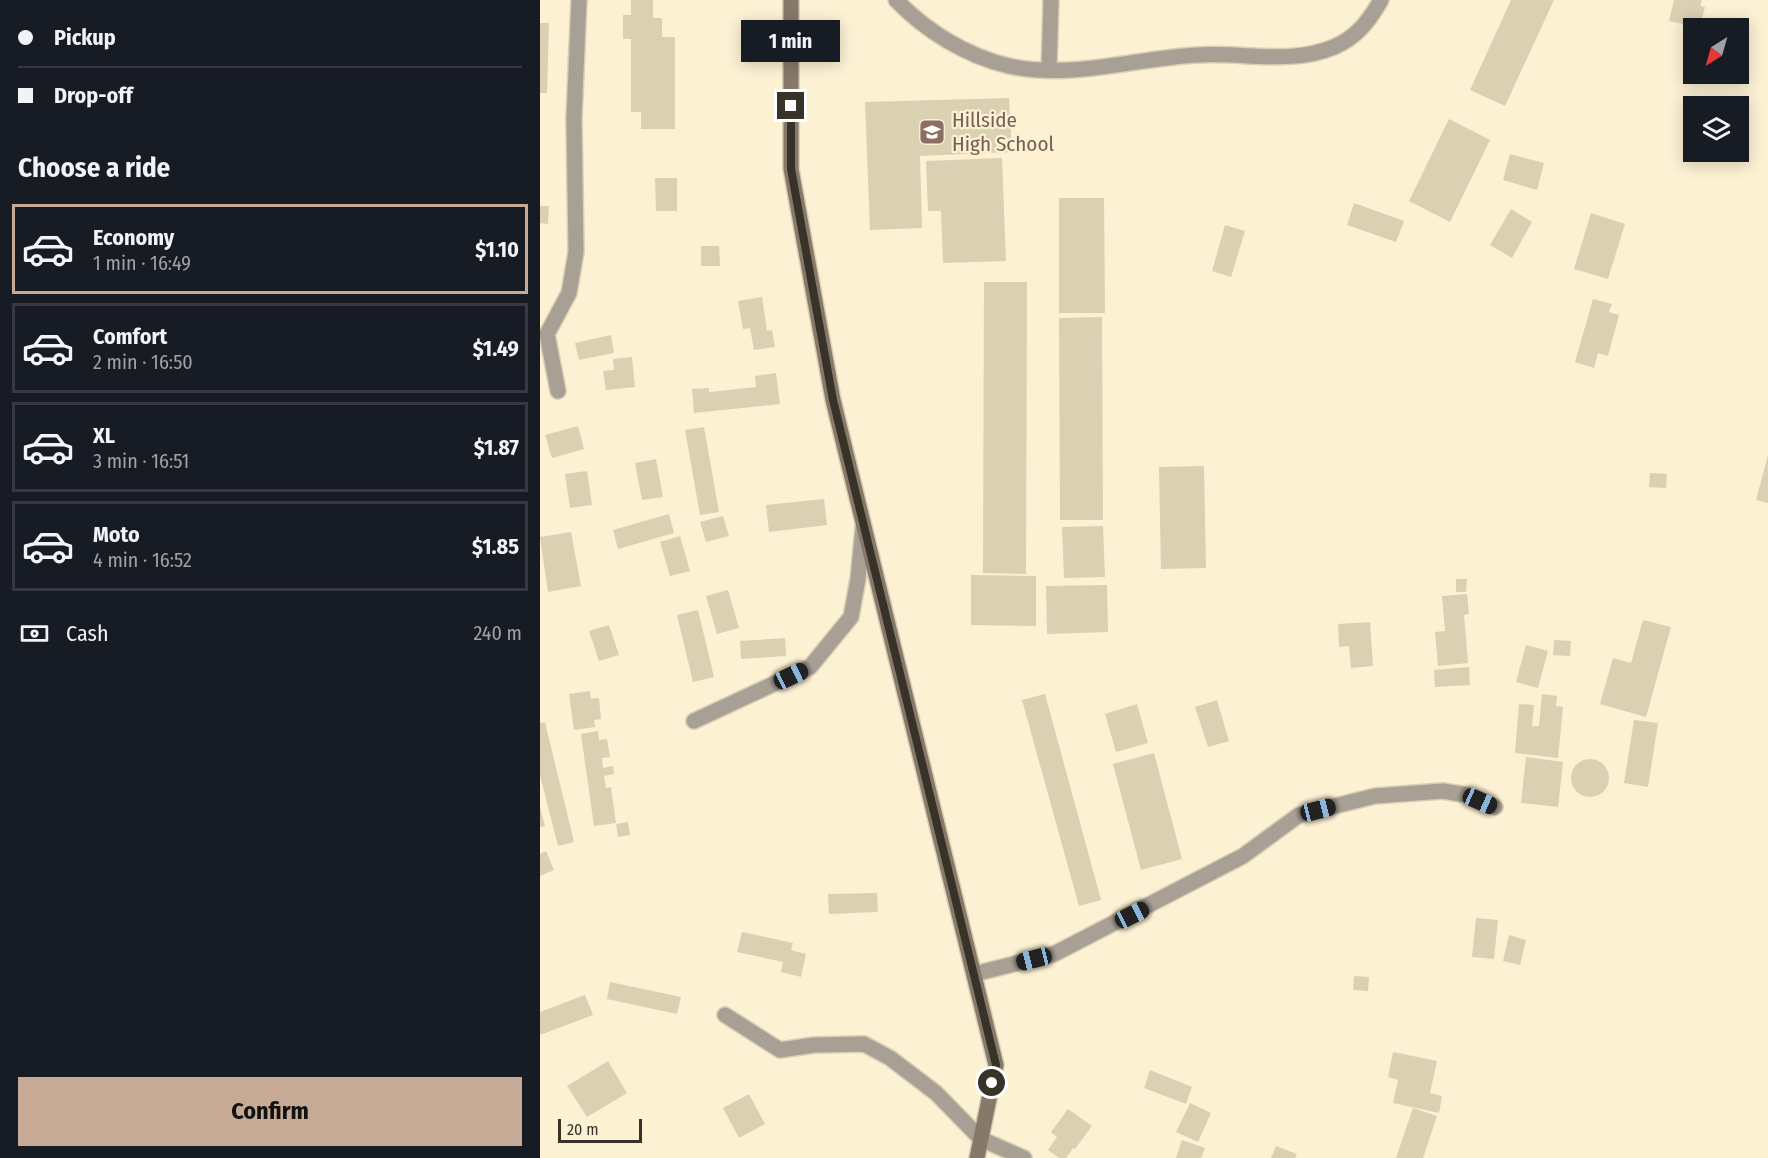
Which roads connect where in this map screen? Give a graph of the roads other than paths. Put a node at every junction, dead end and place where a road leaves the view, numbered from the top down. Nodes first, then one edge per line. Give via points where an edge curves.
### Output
1 (579, 0) edge
2 (791, 0) edge
3 (896, 0) edge
4 (1051, 0) edge
5 (1381, 0) edge
6 (1049, 69) junction
7 (558, 392) dead end
8 (864, 525) junction
9 (694, 721) dead end
10 (1495, 807) dead end
11 (974, 974) junction
12 (725, 1015) dead end
13 (981, 1139) junction
14 (977, 1158) edge
15 (1024, 1158) edge

1 - 7 street via 574,118 576,252 569,293 547,334
2 - 8 main road via 791,169 833,400
3 - 6 street via 920,24 968,51 1009,66
4 - 6 street
5 - 6 street via 1366,26 1334,47 1291,57 1214,54 1162,57 1073,71
8 - 9 street via 851,617 810,667
8 - 11 main road
10 - 11 street via 1467,795 1443,791 1375,796 1299,815 1244,856 1054,954
11 - 13 main road via 996,1065
12 - 13 street via 780,1050 864,1044 890,1058 936,1093
13 - 14 main road
13 - 15 street

